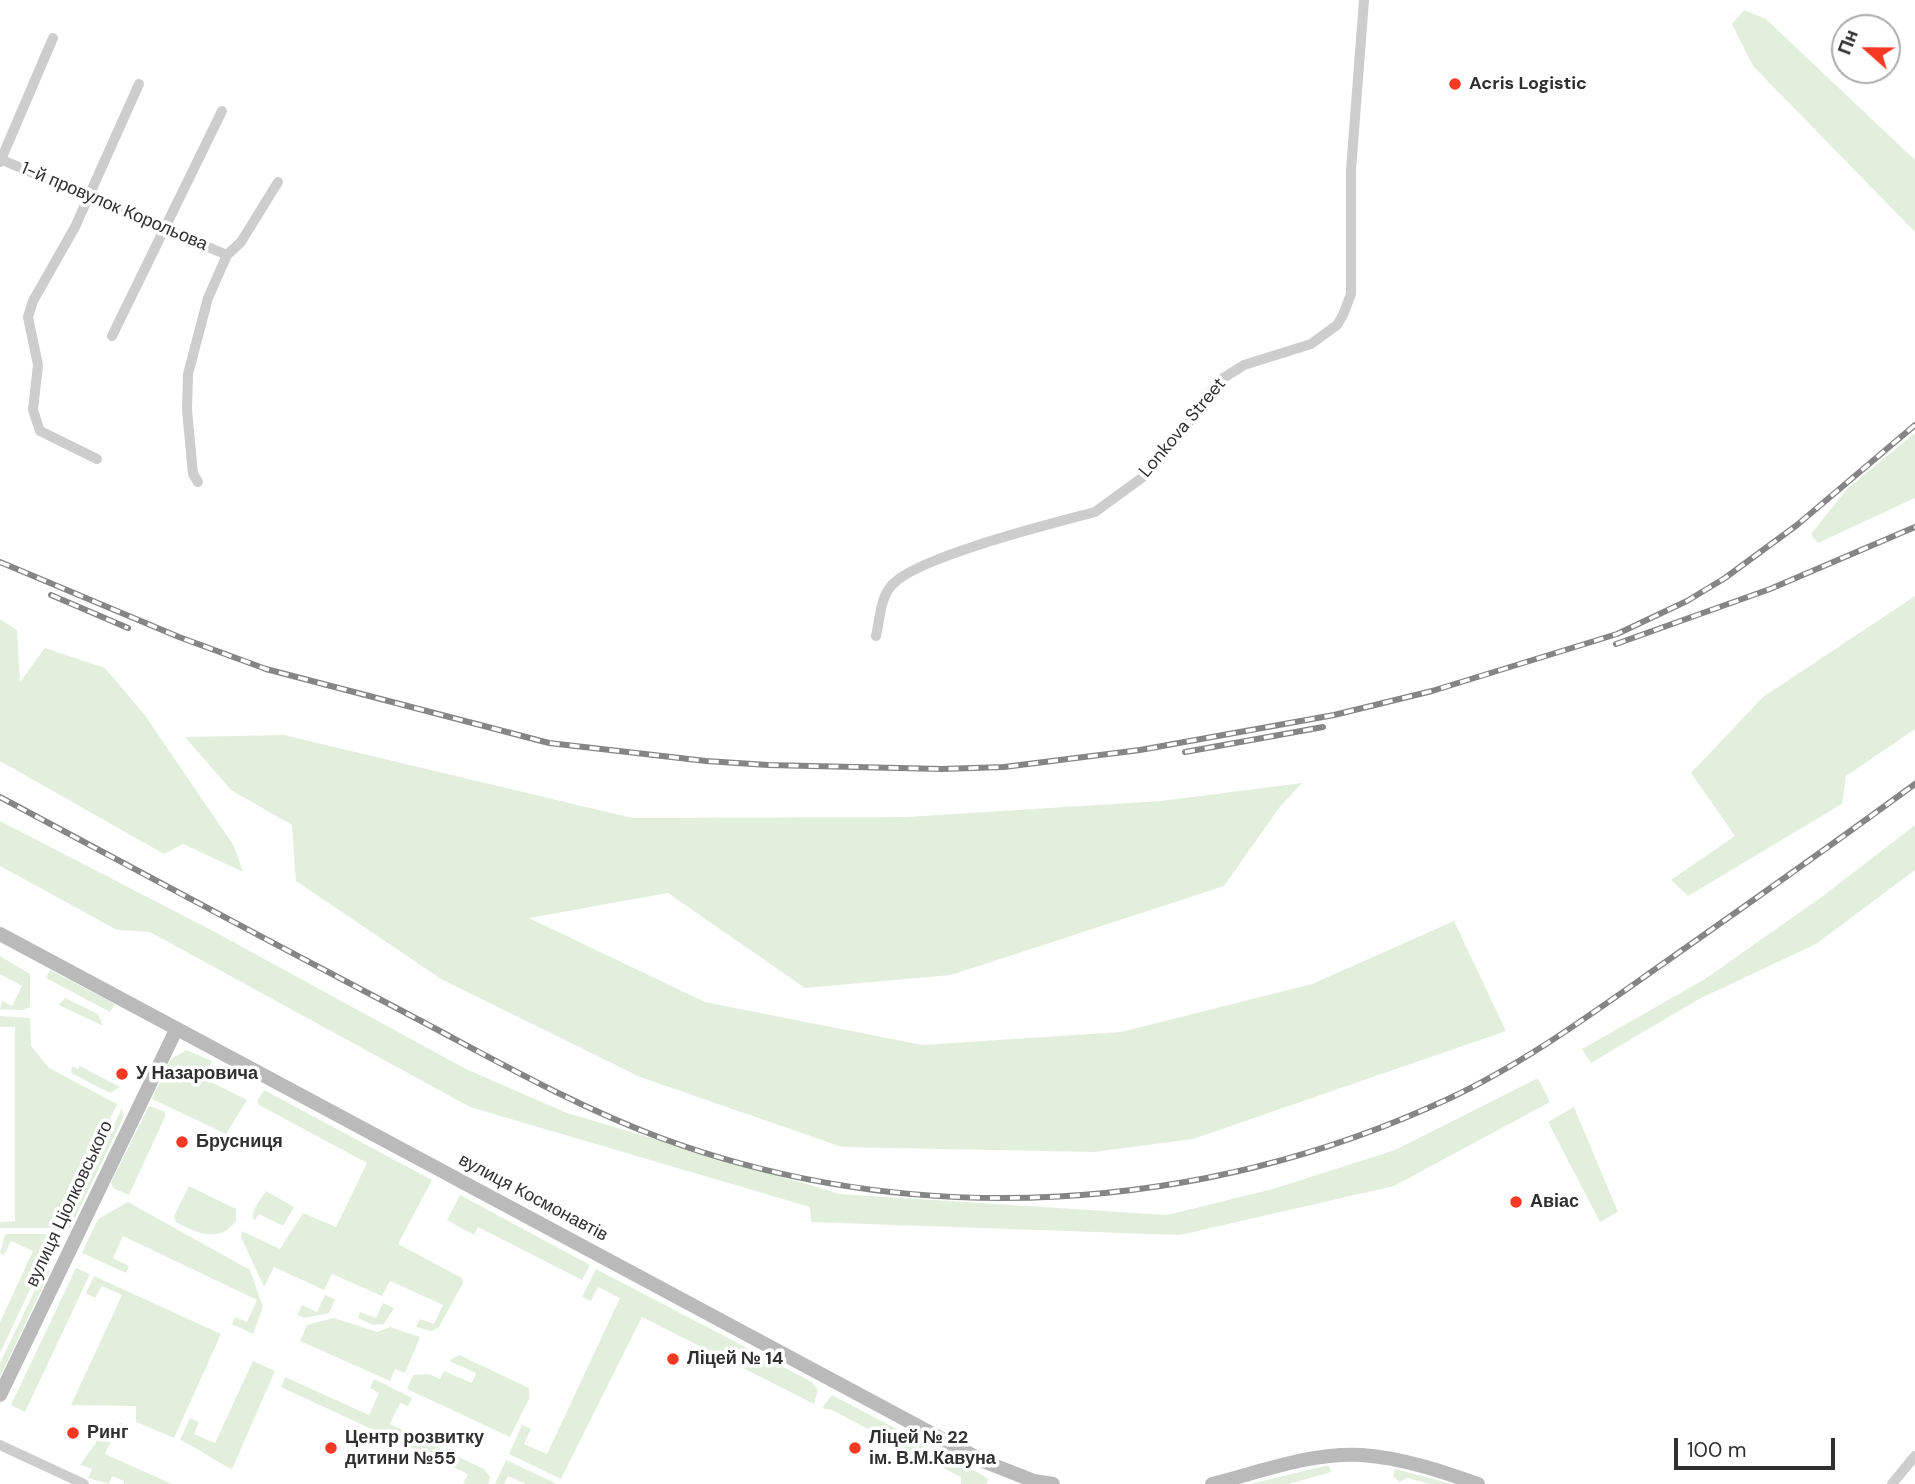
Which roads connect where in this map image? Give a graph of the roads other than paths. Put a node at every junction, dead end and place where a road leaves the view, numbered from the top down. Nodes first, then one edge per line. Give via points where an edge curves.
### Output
1 (1364, 0) edge
2 (53, 38) dead end
3 (139, 84) dead end
4 (222, 110) dead end
5 (0, 160) edge
6 (278, 183) dead end
7 (86, 197) junction
8 (163, 229) junction
9 (227, 255) junction
10 (112, 337) dead end
11 (97, 459) dead end
12 (198, 482) dead end
13 (876, 636) dead end
14 (0, 934) edge
15 (176, 1030) junction
16 (0, 1395) edge
17 (0, 1445) edge
18 (1915, 1456) edge
19 (1034, 1483) edge
20 (84, 1484) edge
21 (1053, 1484) edge
22 (1212, 1484) edge
23 (1478, 1484) edge
24 (1892, 1484) edge

1 - 13 street, Lonkova Street via 1352,170 1351,293 1337,325 1292,352 1229,373 1205,395 1166,452 1113,502 1095,512 966,550 895,581 884,596
2 - 5 street
3 - 7 street
4 - 8 street
5 - 7 street, 1-й провулок Корольова
6 - 9 street via 241,242
7 - 8 street, 1-й провулок Корольова
7 - 11 street via 28,317 38,365 33,410 40,431
8 - 9 street, 1-й провулок Корольова
8 - 10 street
9 - 12 street via 208,299 188,374 187,410 193,474
14 - 15 street, вулиця Космонавтів
15 - 16 street, вулиця Ціолковського
15 - 19 street, вулиця Космонавтів via 934,1435
17 - 20 street
18 - 24 street
19 - 21 street, вулиця Космонавтів
22 - 23 street via 1301,1462 1361,1455 1402,1461

